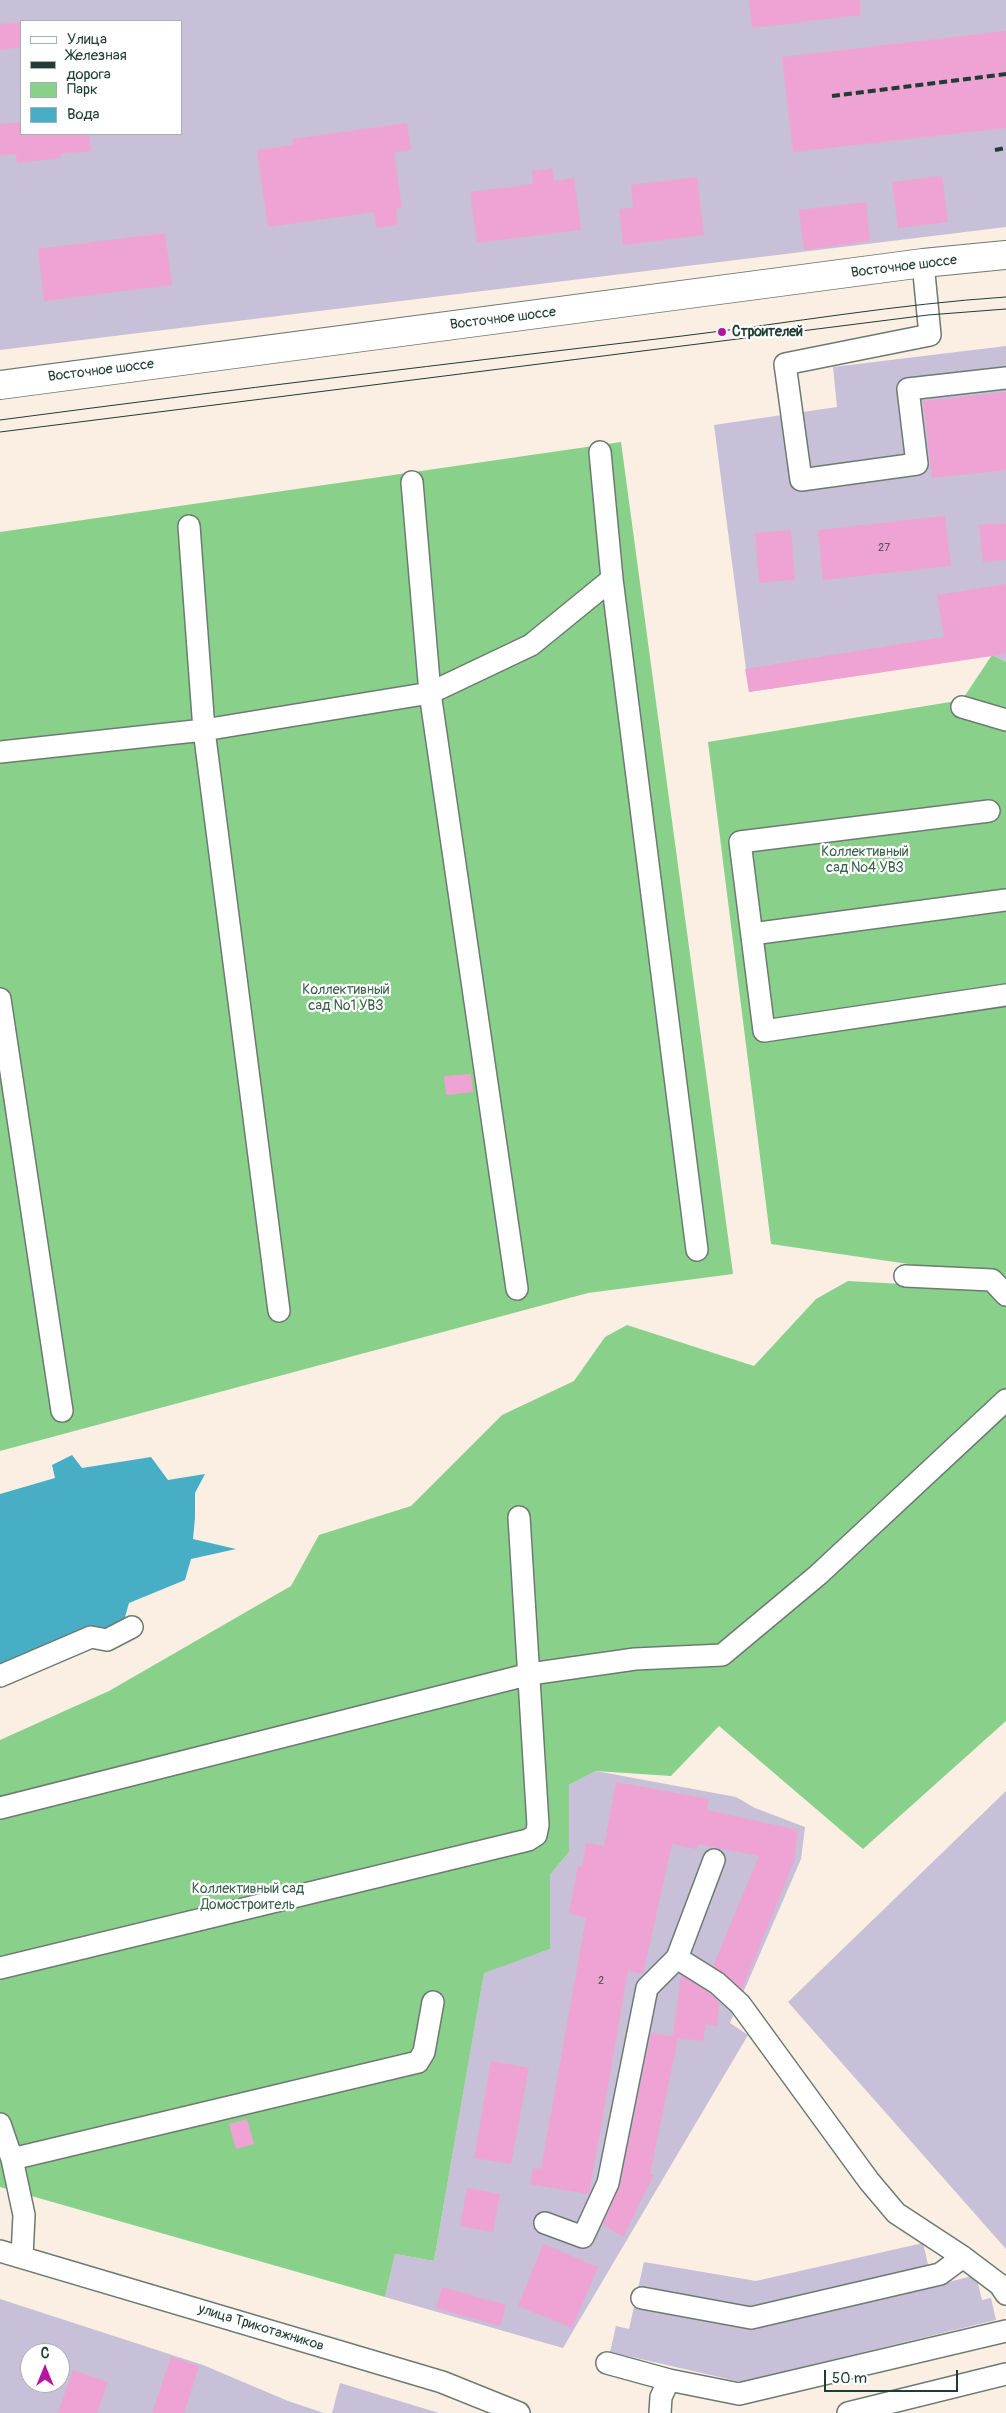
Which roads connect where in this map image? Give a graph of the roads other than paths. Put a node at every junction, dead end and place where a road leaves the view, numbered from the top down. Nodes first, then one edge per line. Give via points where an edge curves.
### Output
1 (1006, 255) edge
2 (923, 264) junction
3 (1006, 378) edge
4 (0, 384) edge
5 (600, 452) dead end
6 (412, 482) dead end
7 (189, 526) dead end
8 (612, 579) junction
9 (430, 693) junction
10 (962, 707) dead end
11 (1006, 720) edge
12 (204, 730) junction
13 (0, 752) edge
14 (990, 811) dead end
15 (1006, 900) edge
16 (752, 934) junction
17 (1006, 995) edge
18 (0, 1000) edge
19 (697, 1250) dead end
20 (904, 1276) dead end
21 (517, 1289) dead end
22 (1006, 1295) edge
23 (279, 1311) dead end
24 (1006, 1400) edge
25 (62, 1411) dead end
26 (519, 1517) dead end
27 (132, 1627) dead end
28 (530, 1674) junction
29 (0, 1676) edge
30 (0, 1808) edge
31 (714, 1860) dead end
32 (677, 1958) junction
33 (0, 1968) edge
34 (433, 2002) dead end
35 (0, 2124) edge
36 (12, 2159) junction
37 (545, 2223) dead end
38 (0, 2251) edge
39 (22, 2257) junction
40 (963, 2257) junction
41 (1006, 2294) edge
42 (642, 2298) dead end
43 (1006, 2331) edge
44 (607, 2363) dead end
45 (1006, 2374) edge
46 (669, 2380) junction
47 (518, 2413) edge
48 (660, 2413) edge
49 (848, 2413) edge

1 - 2 main road, Восточное шоссе
2 - 3 street via 930,335 785,364 800,480 917,464 908,390
2 - 4 main road, Восточное шоссе
5 - 8 street
6 - 9 street
7 - 12 street
8 - 9 street via 531,645
8 - 19 street
9 - 12 street
9 - 21 street
10 - 11 street
12 - 13 street
12 - 23 street
14 - 16 street via 740,842
15 - 16 street
16 - 17 street via 764,1031
18 - 25 street
20 - 22 street via 992,1280
24 - 28 street via 818,1575 722,1656 636,1659
26 - 28 street
27 - 29 street via 107,1640 91,1637
28 - 30 street
28 - 33 street via 538,1825 536,1835 528,1840
31 - 32 street
32 - 37 street via 647,1988 608,2183 583,2237
32 - 40 street via 717,1983 740,2004 868,2181 896,2213
34 - 36 street via 424,2052 418,2062
35 - 36 street
36 - 39 street via 24,2215
38 - 39 street, улица Трикотажников
39 - 47 street, улица Трикотажников via 442,2382
40 - 41 street via 1000,2285
40 - 42 street via 940,2274 751,2318
43 - 46 street via 739,2394
44 - 46 street
45 - 49 street
46 - 48 street via 661,2397

